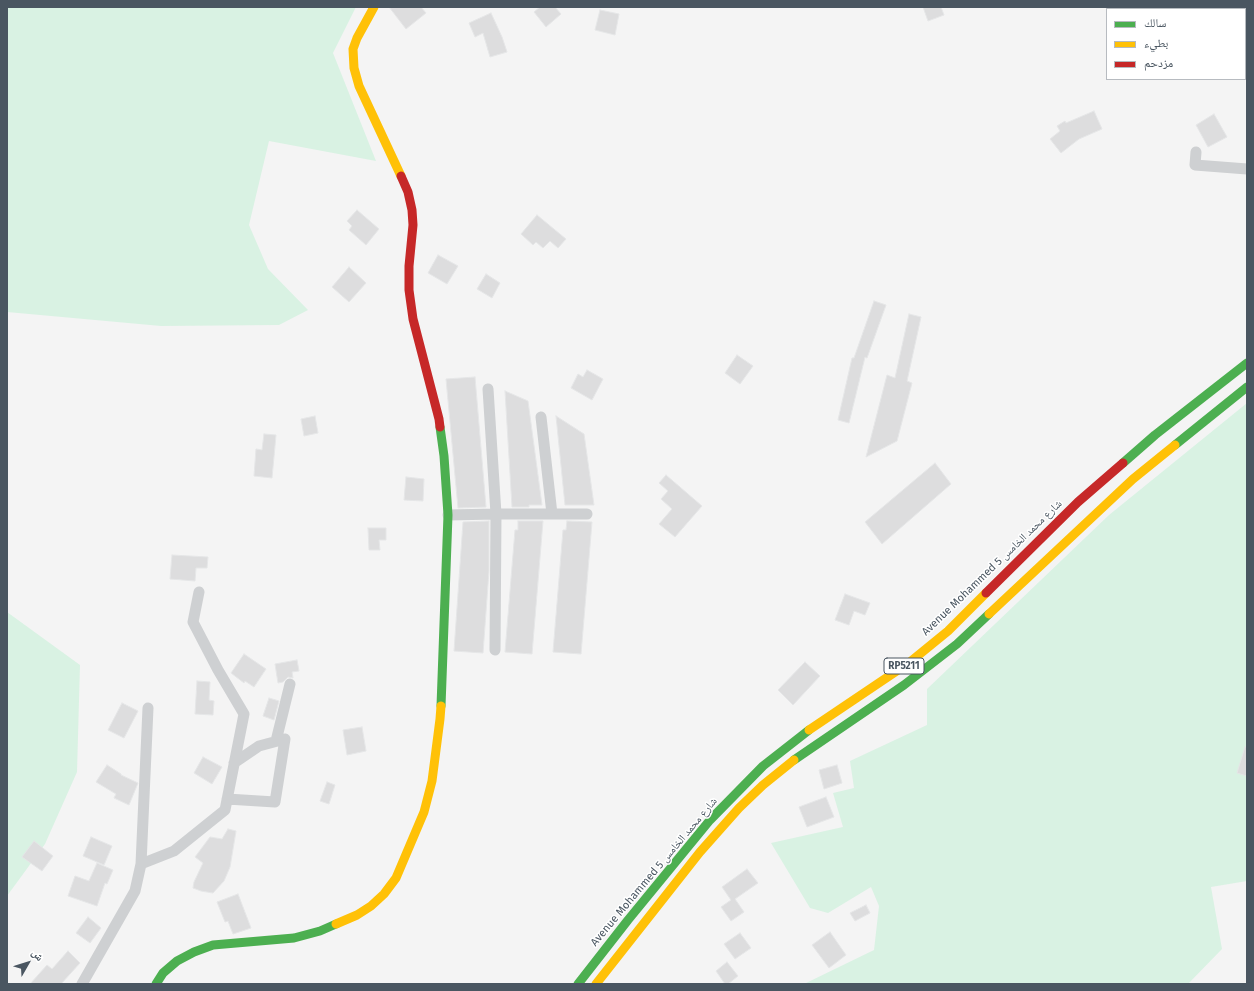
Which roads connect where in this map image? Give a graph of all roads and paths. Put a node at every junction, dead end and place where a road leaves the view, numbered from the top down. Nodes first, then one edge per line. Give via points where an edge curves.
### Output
1 (374, 7) edge
2 (1196, 152) dead end
3 (1247, 169) edge
4 (1247, 363) edge
5 (1247, 387) edge
6 (488, 388) dead end
7 (541, 417) dead end
8 (496, 514) junction
9 (552, 514) junction
10 (587, 514) dead end
11 (448, 515) junction
12 (199, 592) dead end
13 (495, 650) dead end
14 (290, 684) dead end
15 (148, 708) dead end
16 (276, 741) junction
17 (234, 763) junction
18 (227, 799) junction
19 (141, 864) junction
20 (82, 984) edge
21 (156, 984) edge
22 (578, 984) edge
23 (596, 984) edge

1 - 11 main road via 353,49 354,68 359,86 408,192 412,210 409,290 413,319 439,419
2 - 3 street via 1195,165
4 - 22 main road, Avenue Mohammed 5 شارع محمد الخامس / RP5211 via 1155,435 1078,502 942,635 910,662 800,736 763,766 710,820
5 - 23 main road, Avenue Mohammed 5 شارع محمد الخامس / RP5211 via 1133,479 957,644 904,685 796,758 763,785 700,852
6 - 8 street
7 - 9 street
8 - 9 street
8 - 11 street
8 - 13 street
9 - 10 street
11 - 21 main road via 440,719 433,774 424,812 396,878 372,906 343,922 294,938 213,945 177,961 163,973
12 - 17 street via 193,622 244,714
14 - 16 street
15 - 19 street
16 - 17 street via 260,746
16 - 18 street via 285,739 275,802
17 - 18 street
18 - 19 street via 225,810 174,851
19 - 20 street via 135,891

